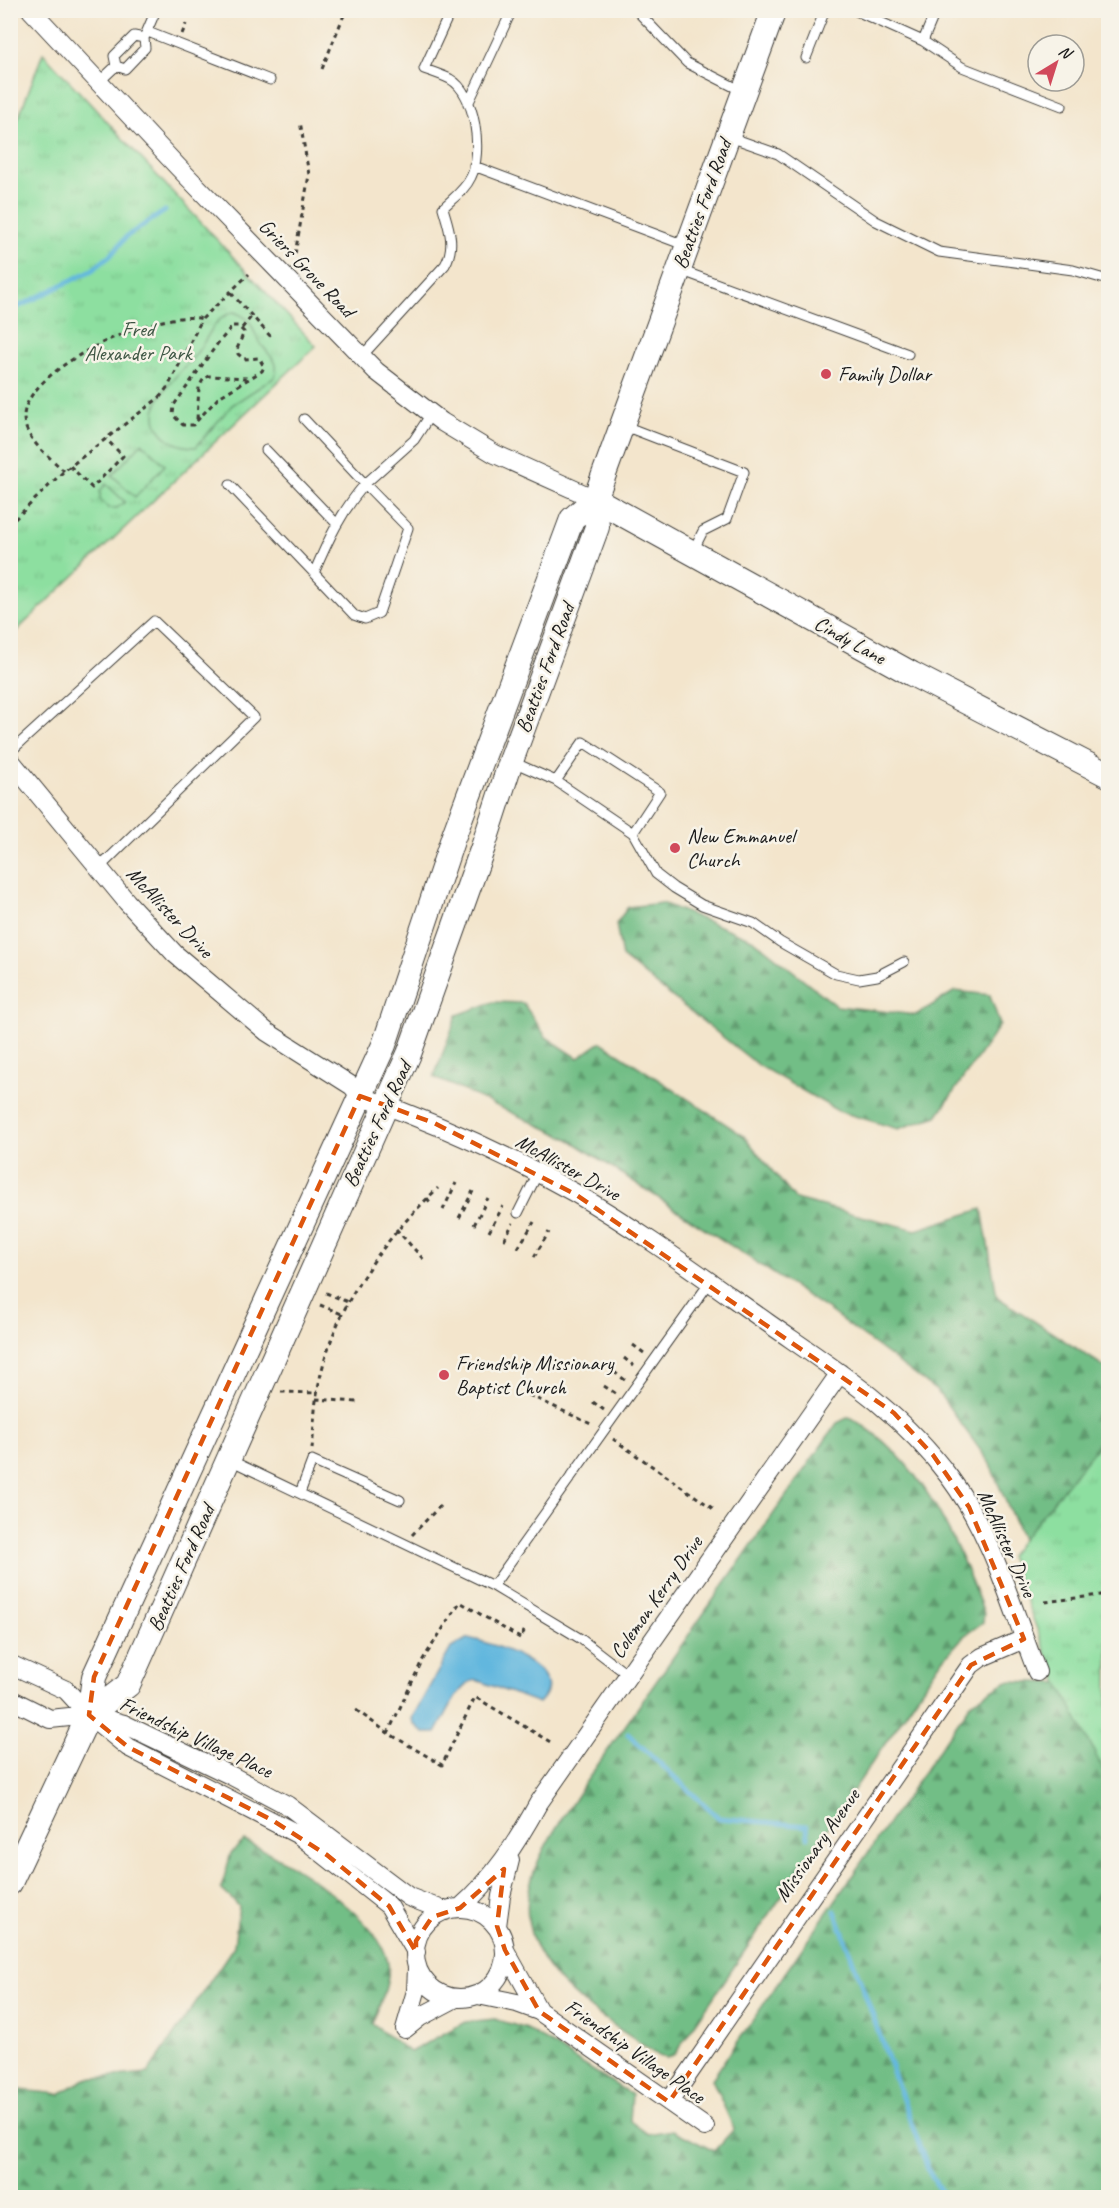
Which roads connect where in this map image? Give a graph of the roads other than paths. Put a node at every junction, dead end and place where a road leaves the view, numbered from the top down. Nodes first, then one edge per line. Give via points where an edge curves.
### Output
1 (31, 10) edge
2 (156, 10) edge
3 (451, 10) edge
4 (512, 10) edge
5 (636, 10) edge
6 (774, 10) edge
7 (825, 10) edge
8 (854, 10) edge
9 (936, 10) edge
10 (146, 35) junction
11 (923, 41) junction
12 (806, 58) dead end
13 (116, 66) junction
14 (270, 80) dead end
15 (98, 83) junction
16 (744, 92) junction
17 (468, 104) junction
18 (1062, 106) dead end
19 (728, 136) junction
20 (474, 166) junction
21 (687, 246) junction
22 (678, 269) junction
23 (1108, 280) edge
24 (908, 354) dead end
25 (362, 356) junction
26 (431, 414) junction
27 (304, 419) dead end
28 (622, 425) junction
29 (266, 450) dead end
30 (365, 484) junction
31 (230, 485) dead end
32 (595, 500) junction
33 (336, 523) junction
34 (692, 553) junction
35 (314, 573) junction
36 (10, 752) edge
37 (10, 760) edge
38 (511, 761) junction
39 (1108, 776) edge
40 (556, 781) junction
41 (633, 833) junction
42 (99, 868) junction
43 (904, 962) dead end
44 (360, 1096) junction
45 (384, 1105) junction
46 (538, 1173) junction
47 (518, 1212) road end
48 (710, 1282) junction
49 (840, 1373) junction
50 (228, 1459) junction
51 (300, 1493) junction
52 (400, 1500) dead end
53 (493, 1586) junction
54 (1024, 1639) junction
55 (10, 1664) edge
56 (1037, 1672) dead end
57 (629, 1676) junction
58 (10, 1699) edge
59 (89, 1715) junction
60 (513, 1849) junction
61 (10, 1883) edge
62 (452, 1910) junction
63 (497, 1926) junction
64 (505, 1950) junction
65 (417, 1960) junction
66 (478, 1995) junction
67 (454, 1999) junction
68 (539, 2011) junction
69 (669, 2102) junction
70 (705, 2127) dead end

1 - 15 street, Griers Grove Road
2 - 10 lane
3 - 17 lane via 424,69 452,80
4 - 17 lane
5 - 16 lane via 687,63
6 - 16 main road, Beatties Ford Road
7 - 12 lane
8 - 11 lane
9 - 11 lane
10 - 13 lane via 134,36 114,56
10 - 13 lane via 145,48 125,69
10 - 14 lane
11 - 18 lane via 962,67
13 - 15 lane
15 - 25 street, Griers Grove Road
16 - 19 main road, Beatties Ford Road
17 - 20 lane via 475,119
19 - 21 main road, Beatties Ford Road
19 - 23 lane via 778,154 876,221 939,252 1073,270
20 - 21 lane
20 - 25 lane via 463,189 443,208 452,240 445,265
21 - 22 main road, Beatties Ford Road
22 - 24 lane
22 - 28 main road, Beatties Ford Road
25 - 26 street, Griers Grove Road
26 - 30 lane via 414,440
26 - 32 street, Griers Grove Road via 495,454
27 - 30 lane
28 - 32 main road, Beatties Ford Road
28 - 34 lane via 744,471 727,519 704,531
29 - 33 lane
30 - 33 lane
30 - 35 lane via 408,528 379,613 365,619 354,615
31 - 35 lane
32 - 34 main road, Cindy Lane
32 - 38 main road, Beatties Ford Road via 597,527
32 - 44 main road, Beatties Ford Road via 572,519 453,838 384,1045
33 - 35 lane
34 - 39 main road, Cindy Lane via 912,675
36 - 42 lane via 154,621 254,717
37 - 42 street, McAllister Drive
38 - 40 lane
38 - 45 main road, Beatties Ford Road via 409,1054
40 - 41 lane
40 - 41 lane via 583,742 660,792
41 - 43 lane via 656,874 674,888 702,905 753,923 836,974 859,979 877,976
42 - 44 street, McAllister Drive via 151,930 209,986 267,1032 352,1086
44 - 45 street, McAllister Drive
44 - 59 main road, Beatties Ford Road via 94,1677
45 - 46 street, McAllister Drive via 434,1123
45 - 50 main road, Beatties Ford Road
46 - 47 lane
46 - 48 street, McAllister Drive via 623,1223
48 - 49 street, McAllister Drive
48 - 53 lane
49 - 54 street, McAllister Drive via 914,1432 952,1480 983,1534
49 - 57 street, Colemon Kerry Drive
50 - 51 lane
50 - 59 main road, Beatties Ford Road via 128,1685
51 - 52 lane via 312,1461
51 - 53 lane
53 - 57 lane via 580,1639
54 - 56 street, McAllister Drive
54 - 69 street, Missionary Avenue via 971,1665
55 - 59 street via 66,1690
57 - 60 street, Colemon Kerry Drive via 538,1804
58 - 59 street via 50,1719
59 - 61 main road, Beatties Ford Road
59 - 62 street, Friendship Village Place via 124,1724 282,1802 410,1897
59 - 65 street, Friendship Village Place via 128,1747 272,1820 327,1855 389,1906
60 - 62 street, Colemon Kerry Drive via 481,1890
60 - 63 street, Colemon Kerry Drive
62 - 63 street via 473,1910
62 - 65 street via 432,1917 422,1928 416,1941
63 - 64 street
64 - 66 street via 498,1977
64 - 68 street, Friendship Village Place
65 - 67 street via 424,1981 435,1992
65 - 67 street via 416,1991 405,2029
66 - 67 street
66 - 68 street, Friendship Village Place
68 - 69 street, Friendship Village Place
69 - 70 street, Friendship Village Place

